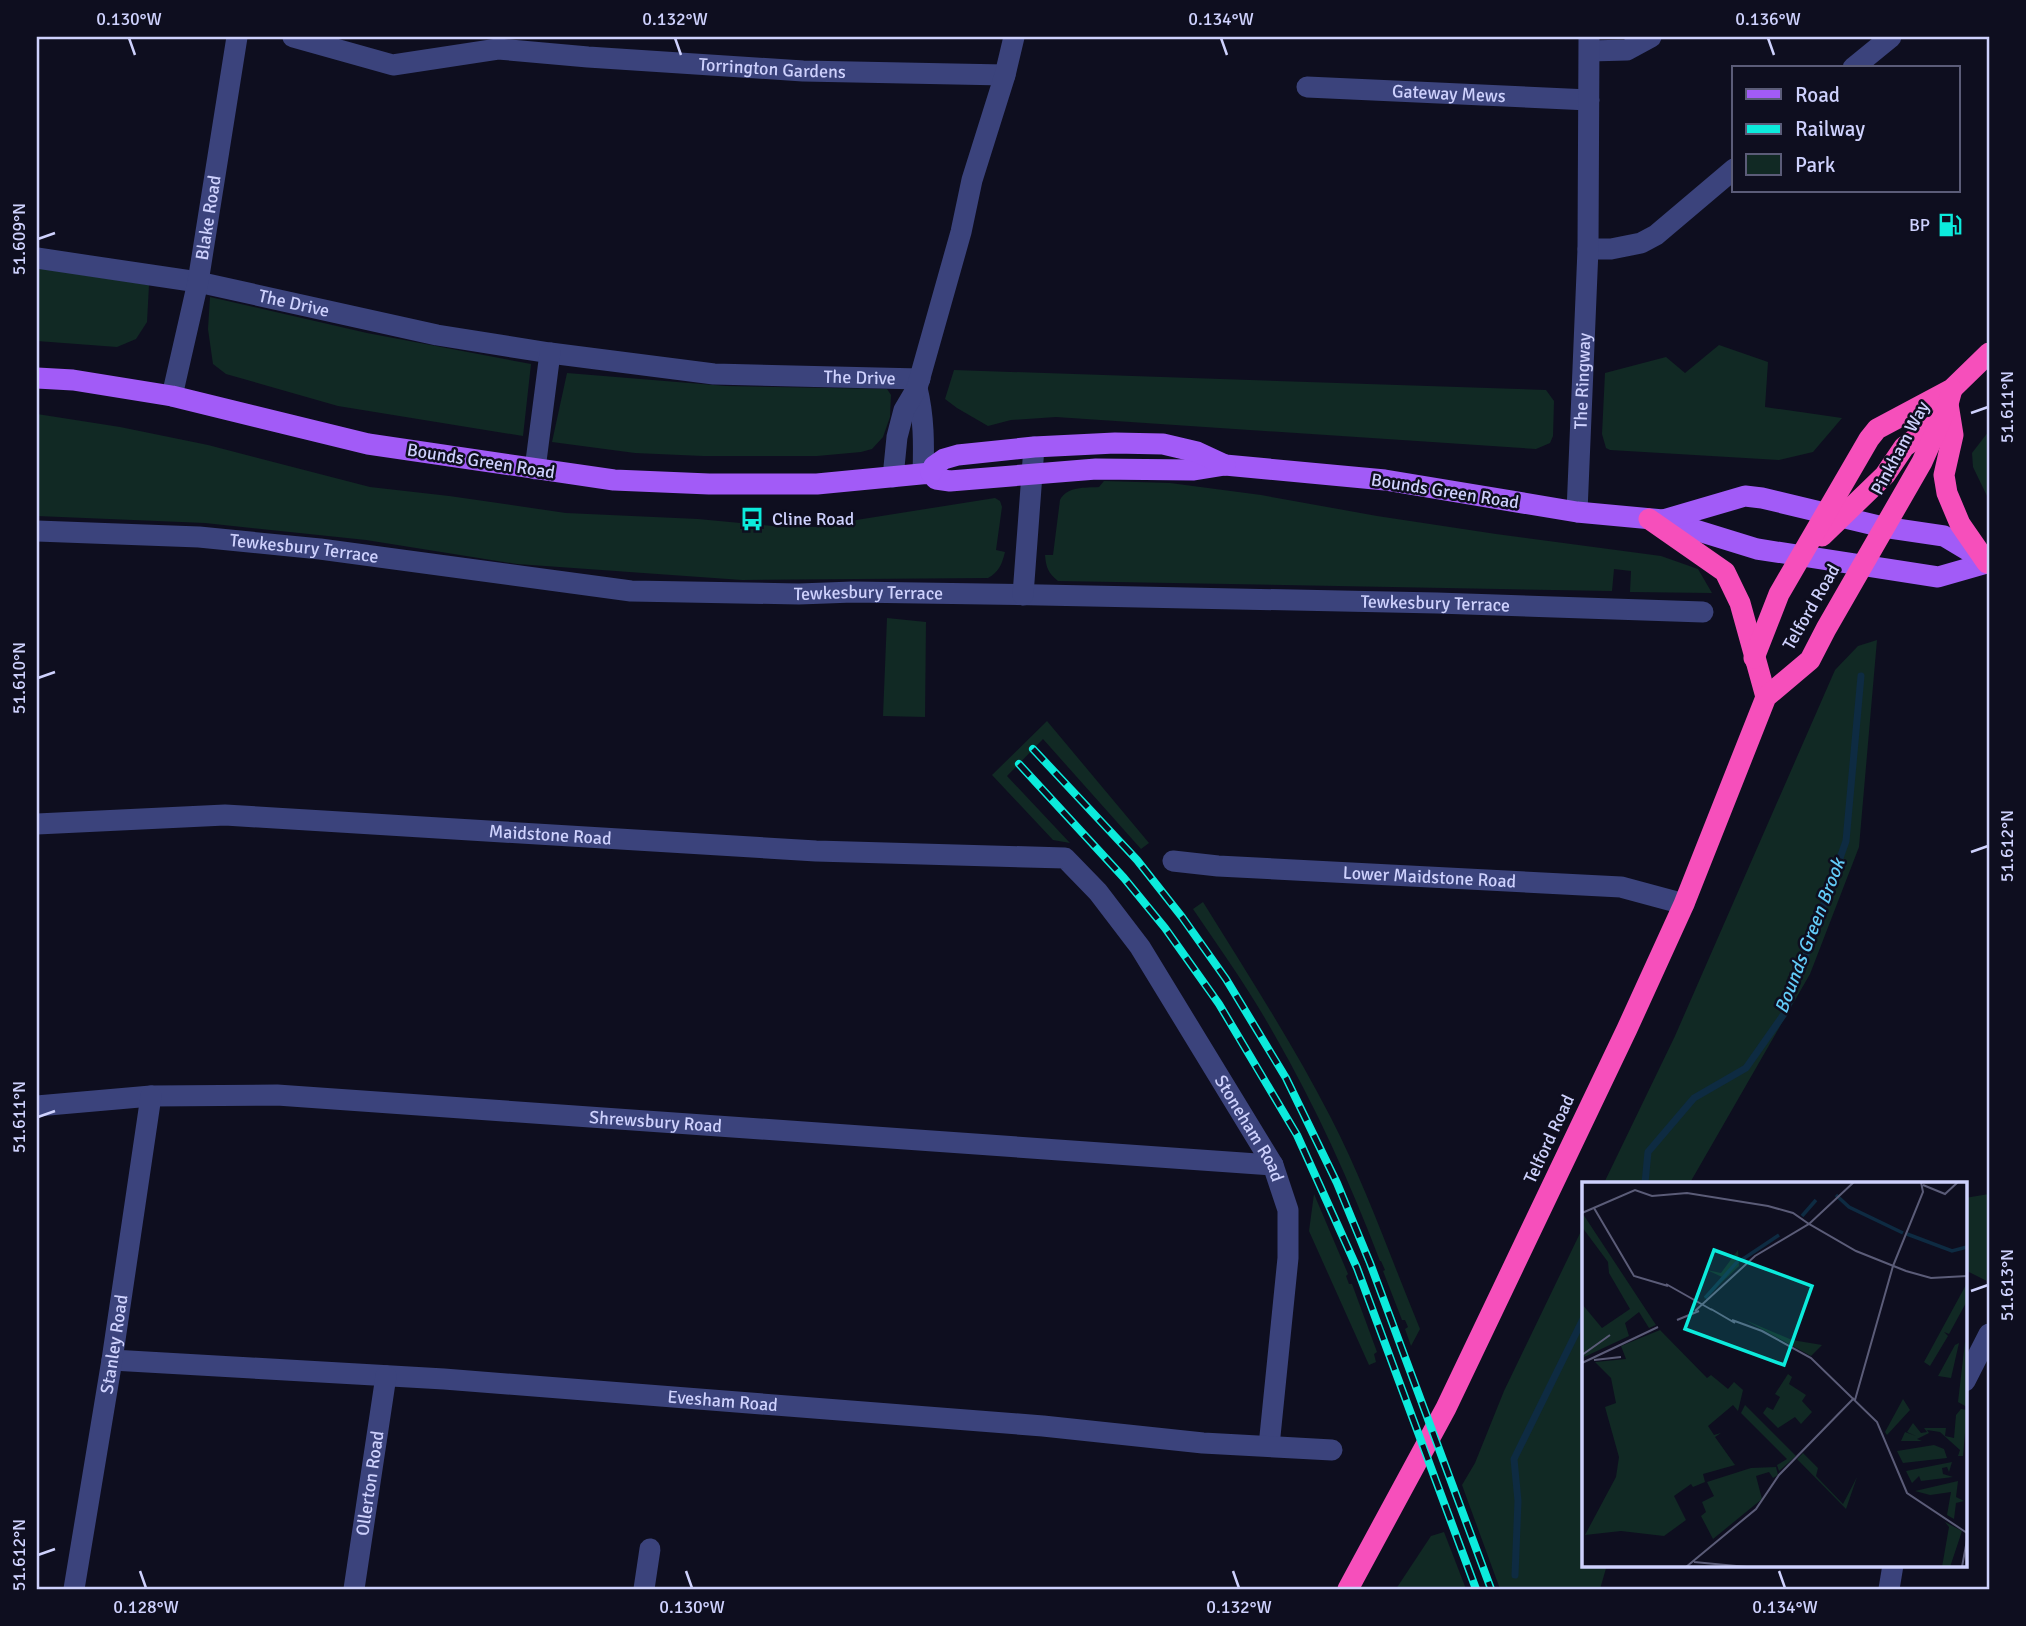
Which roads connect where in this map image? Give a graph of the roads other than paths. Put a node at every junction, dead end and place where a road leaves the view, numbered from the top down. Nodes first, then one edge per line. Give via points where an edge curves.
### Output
1 (237, 37) edge
2 (293, 37) edge
3 (1014, 37) edge
4 (1651, 37) edge
5 (1891, 37) edge
6 (1590, 44) edge
7 (1855, 66) edge
8 (1005, 75) junction
9 (1307, 87) dead end
10 (1589, 100) junction
11 (1732, 171) edge
12 (1588, 249) junction
13 (37, 258) edge
14 (198, 282) junction
15 (550, 353) junction
16 (1989, 353) edge
17 (37, 378) edge
18 (918, 384) junction
19 (172, 396) junction
20 (1948, 404) junction
21 (1034, 447) junction
22 (1225, 465) junction
23 (535, 470) junction
24 (927, 473) junction
25 (1033, 474) junction
26 (893, 477) junction
27 (1577, 512) junction
28 (1833, 515) junction
29 (1656, 519) junction
30 (1883, 527) junction
31 (37, 531) edge
32 (1801, 555) junction
33 (1988, 563) edge
34 (1862, 565) junction
35 (1023, 595) junction
36 (1703, 611) dead end
37 (1754, 658) junction
38 (1766, 697) junction
39 (37, 824) edge
40 (1065, 858) joint
41 (1173, 861) dead end
42 (1684, 904) junction
43 (151, 1096) junction
44 (37, 1106) edge
45 (1273, 1165) junction
46 (1989, 1334) edge
47 (112, 1360) junction
48 (386, 1376) junction
49 (1966, 1379) edge
50 (1269, 1446) junction
51 (1332, 1450) dead end
52 (650, 1549) dead end
53 (1894, 1566) edge
54 (74, 1589) edge
55 (354, 1589) edge
56 (644, 1589) edge
57 (1348, 1589) edge
58 (1889, 1589) edge

1 - 14 street, Blake Road
2 - 8 street, Torrington Gardens via 393,65 498,49 803,71
3 - 8 street
4 - 6 street via 1627,50
5 - 7 street
6 - 10 street, The Ringway
8 - 18 street
9 - 10 street, Gateway Mews
10 - 12 street, The Ringway
11 - 12 street via 1656,235 1611,249
12 - 27 street, The Ringway
13 - 14 street, The Drive
14 - 15 street, The Drive via 437,335
14 - 19 street, Blake Road
15 - 18 street, The Drive via 715,374
15 - 23 street
16 - 20 highway, Pinkham Way
17 - 19 main road, Bounds Green Road
18 - 24 street
18 - 26 street via 904,410
19 - 23 main road, Bounds Green Road via 368,444
20 - 28 highway via 1904,447 1885,475
20 - 28 highway, Pinkham Way via 1877,429
20 - 30 highway, Pinkham Way via 1922,463
20 - 33 highway via 1953,435 1944,475 1947,493 1960,524
21 - 22 main road, Bounds Green Road via 1163,444
21 - 24 main road, Bounds Green Road via 944,458
21 - 25 street
22 - 25 main road, Bounds Green Road via 1194,470
22 - 27 main road, Bounds Green Road via 1385,480
23 - 26 main road, Bounds Green Road via 614,480 709,484 817,484
24 - 25 main road, Bounds Green Road via 950,481
24 - 26 main road, Bounds Green Road
25 - 35 street
27 - 29 main road, Bounds Green Road
28 - 29 main road, Bounds Green Road via 1745,496
28 - 30 main road, Bounds Green Road
28 - 32 highway, Telford Road
29 - 32 main road, Bounds Green Road via 1757,550
29 - 37 highway via 1725,572 1740,603
30 - 33 main road, Bounds Green Road via 1944,536
30 - 34 highway, Pinkham Way
31 - 35 street, Tewkesbury Terrace via 199,537 320,549 631,591
32 - 34 main road, Bounds Green Road
32 - 37 highway, Telford Road via 1779,594
33 - 34 main road, Bounds Green Road via 1938,577
34 - 38 highway, Telford Road via 1810,660
35 - 36 street, Tewkesbury Terrace
37 - 38 highway
38 - 42 highway, Telford Road
39 - 40 street, Maidstone Road via 225,815 816,851
40 - 45 street, Stoneham Road via 1140,947
41 - 42 street, Lower Maidstone Road via 1621,887
42 - 57 highway, Telford Road via 1446,1408
43 - 44 street, Shrewsbury Road
43 - 45 street, Shrewsbury Road via 277,1096
43 - 47 street, Stanley Road
45 - 50 street, Stoneham Road via 1288,1210 1288,1258
46 - 49 street
47 - 48 street, Evesham Road
47 - 54 street, Stanley Road
48 - 50 street, Evesham Road
48 - 55 street, Ollerton Road
50 - 51 street, Evesham Road
52 - 56 street
53 - 58 street

